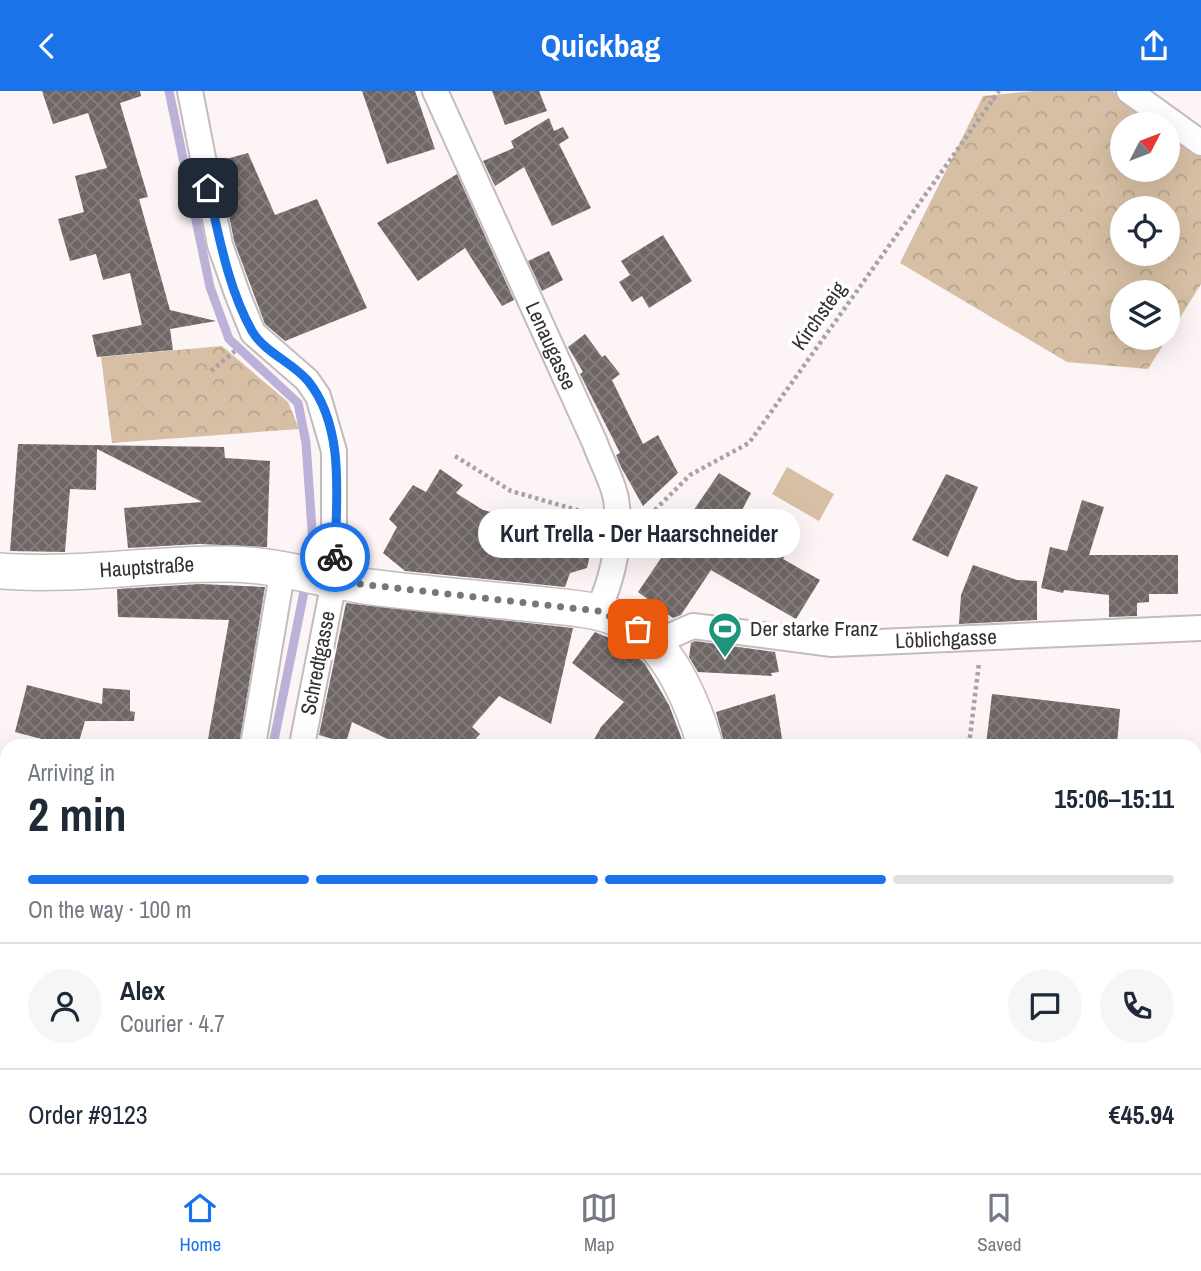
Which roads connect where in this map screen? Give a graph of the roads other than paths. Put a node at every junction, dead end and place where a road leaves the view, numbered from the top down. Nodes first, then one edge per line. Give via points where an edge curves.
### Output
1 (190, 91) edge
2 (435, 91) edge
3 (1129, 91) edge
4 (1201, 143) edge
5 (0, 571) edge
6 (308, 574) junction
7 (598, 611) junction
8 (1201, 628) edge
9 (652, 644) junction
10 (255, 739) edge
11 (302, 739) edge
12 (703, 739) edge

1 - 6 street via 220,245 253,333 307,380 328,423 336,483
2 - 7 street, Lenaugasse via 616,498 611,581
3 - 4 street
5 - 6 main road, Hauptstraße via 52,573 230,564
6 - 7 main road, Hauptstraße
6 - 10 street
6 - 11 street, Schredtgasse
7 - 9 main road, Hauptstraße via 638,629
8 - 9 street, Löblichgasse via 832,644 693,627
9 - 12 main road, Hauptstraße via 683,686

